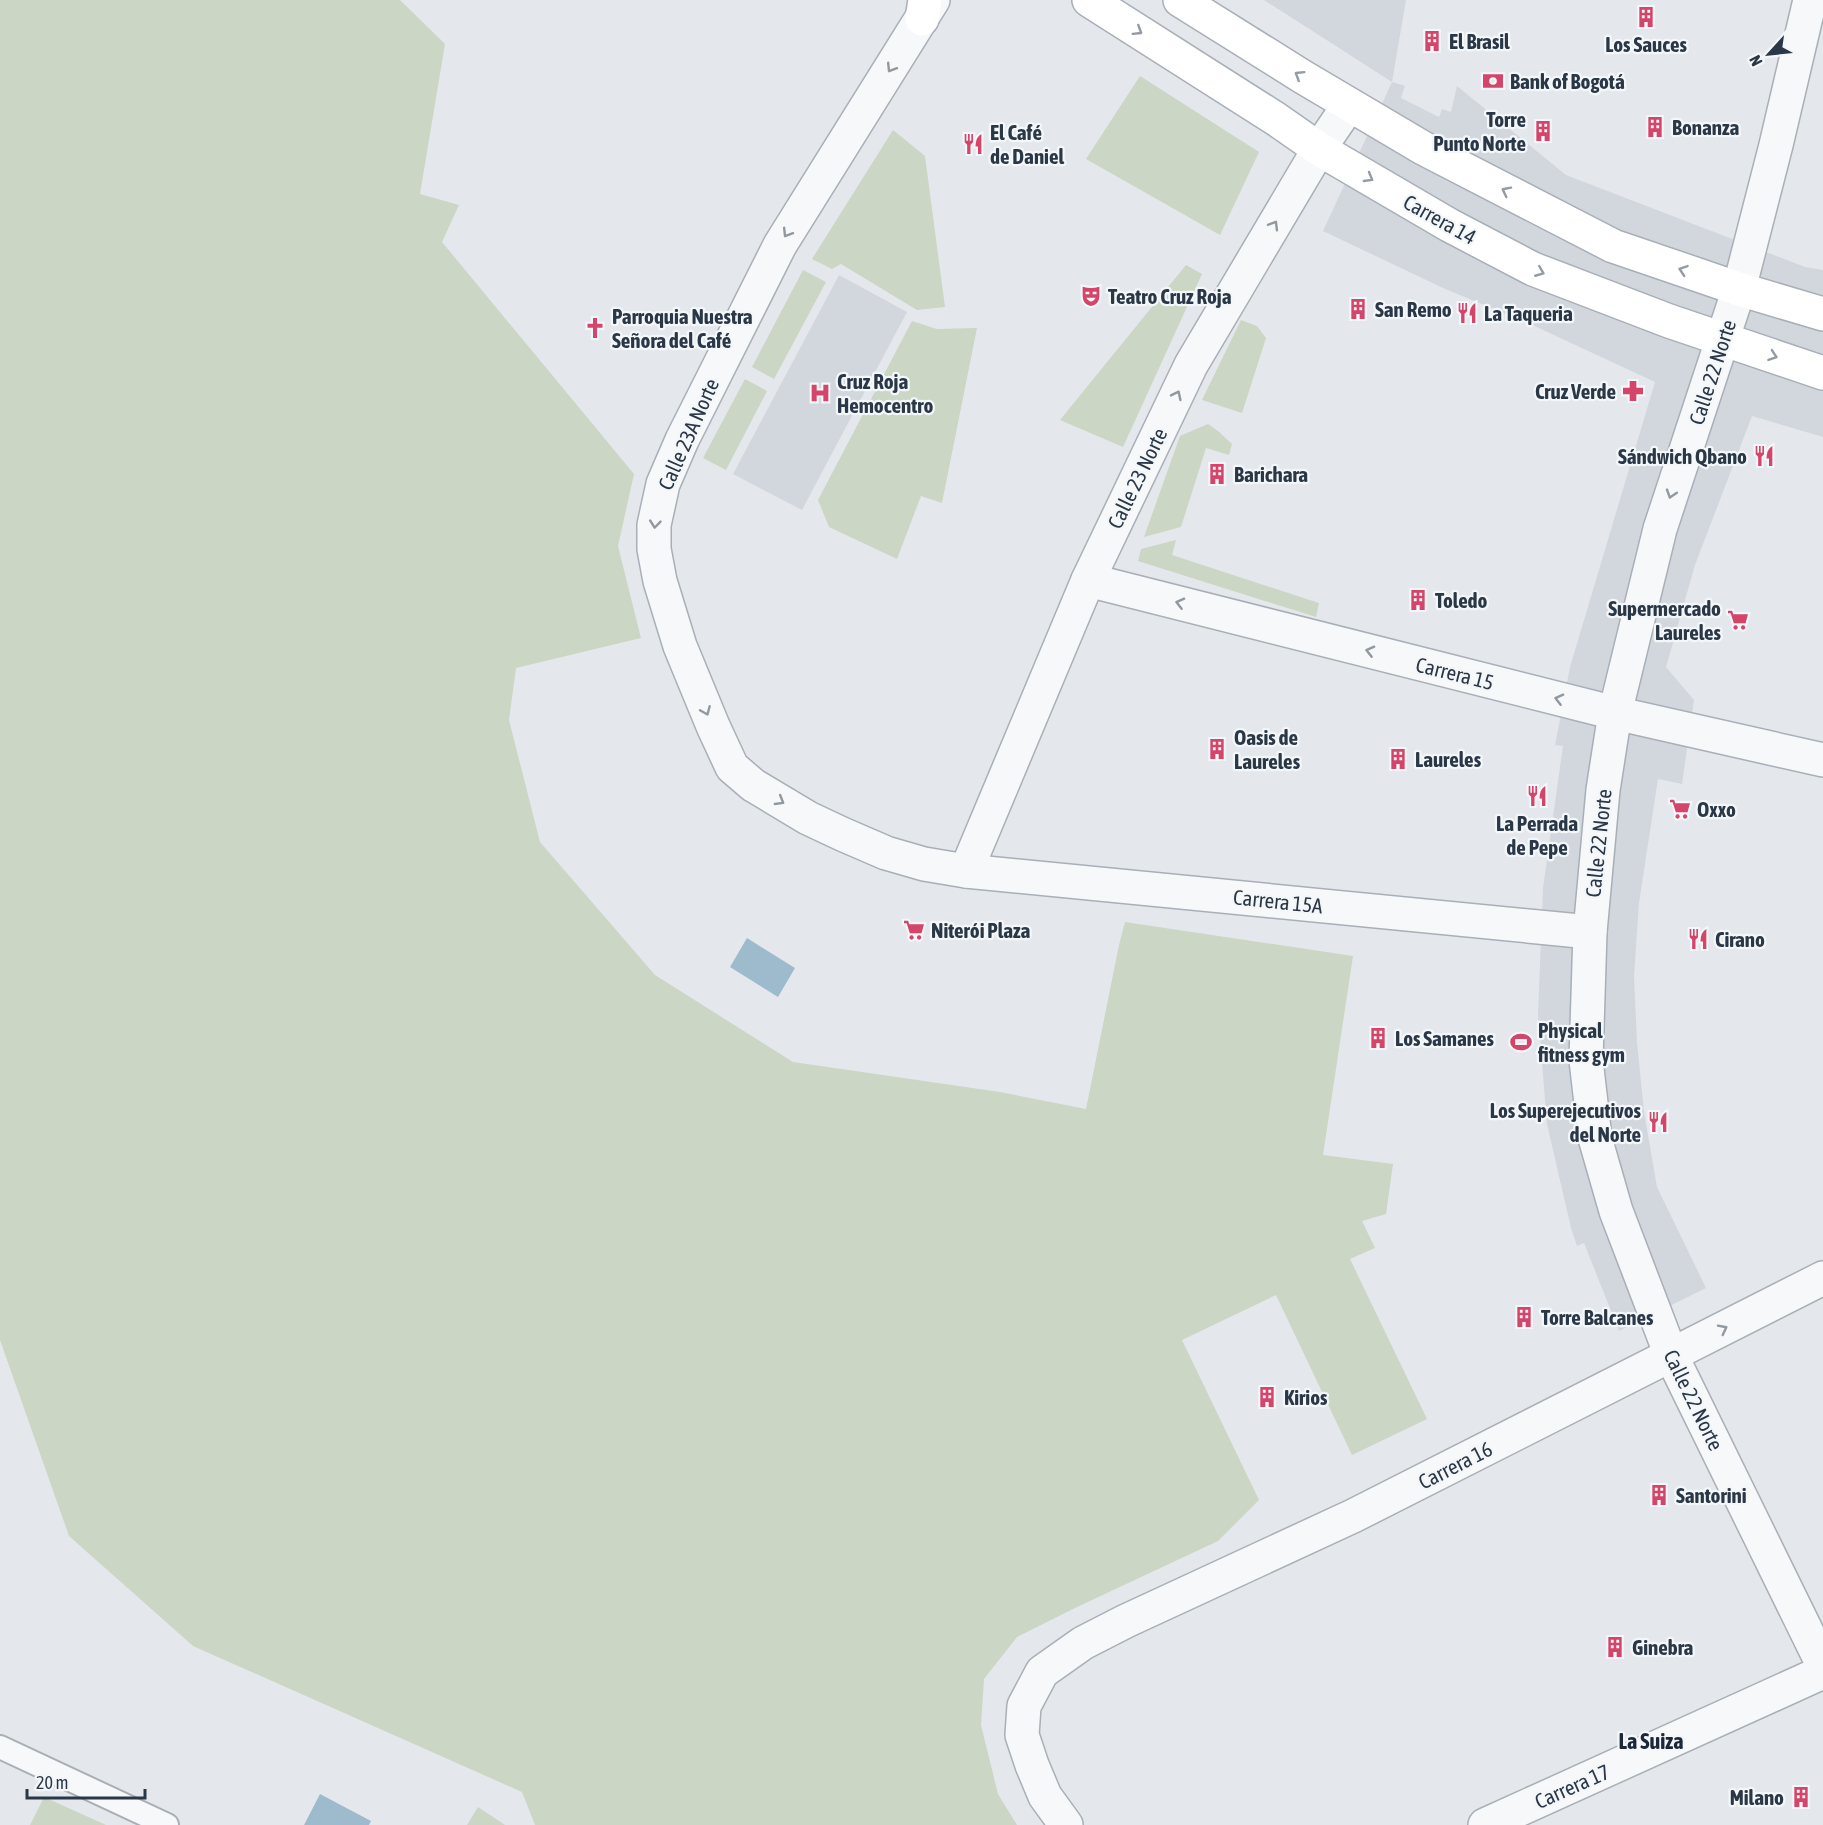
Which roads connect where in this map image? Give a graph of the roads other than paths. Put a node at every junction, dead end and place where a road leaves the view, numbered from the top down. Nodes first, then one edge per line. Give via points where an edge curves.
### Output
1 (1089, 0) edge
2 (1180, 0) edge
3 (1810, 0) edge
4 (927, 6) edge
5 (1349, 105) junction
6 (1319, 149) junction
7 (1739, 289) junction
8 (1823, 314) edge
9 (1723, 339) junction
10 (1823, 373) edge
11 (1088, 580) junction
12 (1615, 713) junction
13 (1823, 760) edge
14 (732, 767) joint
15 (966, 871) junction
16 (1590, 932) junction
17 (1823, 1278) edge
18 (1671, 1355) junction
19 (1823, 1665) edge
20 (1823, 1672) edge
21 (0, 1747) edge
22 (167, 1825) edge
23 (1066, 1825) edge
24 (1485, 1825) edge

1 -> 6 main road, Carrera 14
5 -> 2 main road
3 - 7 street, Calle 22 Norte
4 -> 14 street, Calle 23A Norte via 780,245 663,484 654,525 660,581 680,646
5 - 6 street, Calle 23 Norte
7 -> 5 main road via 1613,246 1423,148
6 -> 9 main road, Carrera 14 via 1533,269
11 -> 6 street, Calle 23 Norte via 1191,365
7 - 8 main road
7 - 9 street, Calle 22 Norte
9 -> 10 main road, Carrera 14
9 -> 12 street, Calle 22 Norte via 1660,529
12 -> 11 street, Carrera 15
11 - 15 street, Calle 23 Norte
12 - 13 street, Carrera 15
12 - 16 street, Calle 22 Norte via 1603,790
14 -> 15 street, Carrera 15A via 753,785 807,818 842,834 886,853
15 - 16 street, Carrera 15A
16 - 18 street, Calle 22 Norte via 1586,1060 1595,1138 1616,1211
18 -> 17 street, Carrera 16
18 - 19 street, Calle 22 Norte
18 - 23 street, Carrera 16 via 1353,1516 1126,1621 1083,1643 1042,1672 1024,1706 1022,1735 1045,1796
20 - 24 street, Carrera 17
21 - 22 lane

